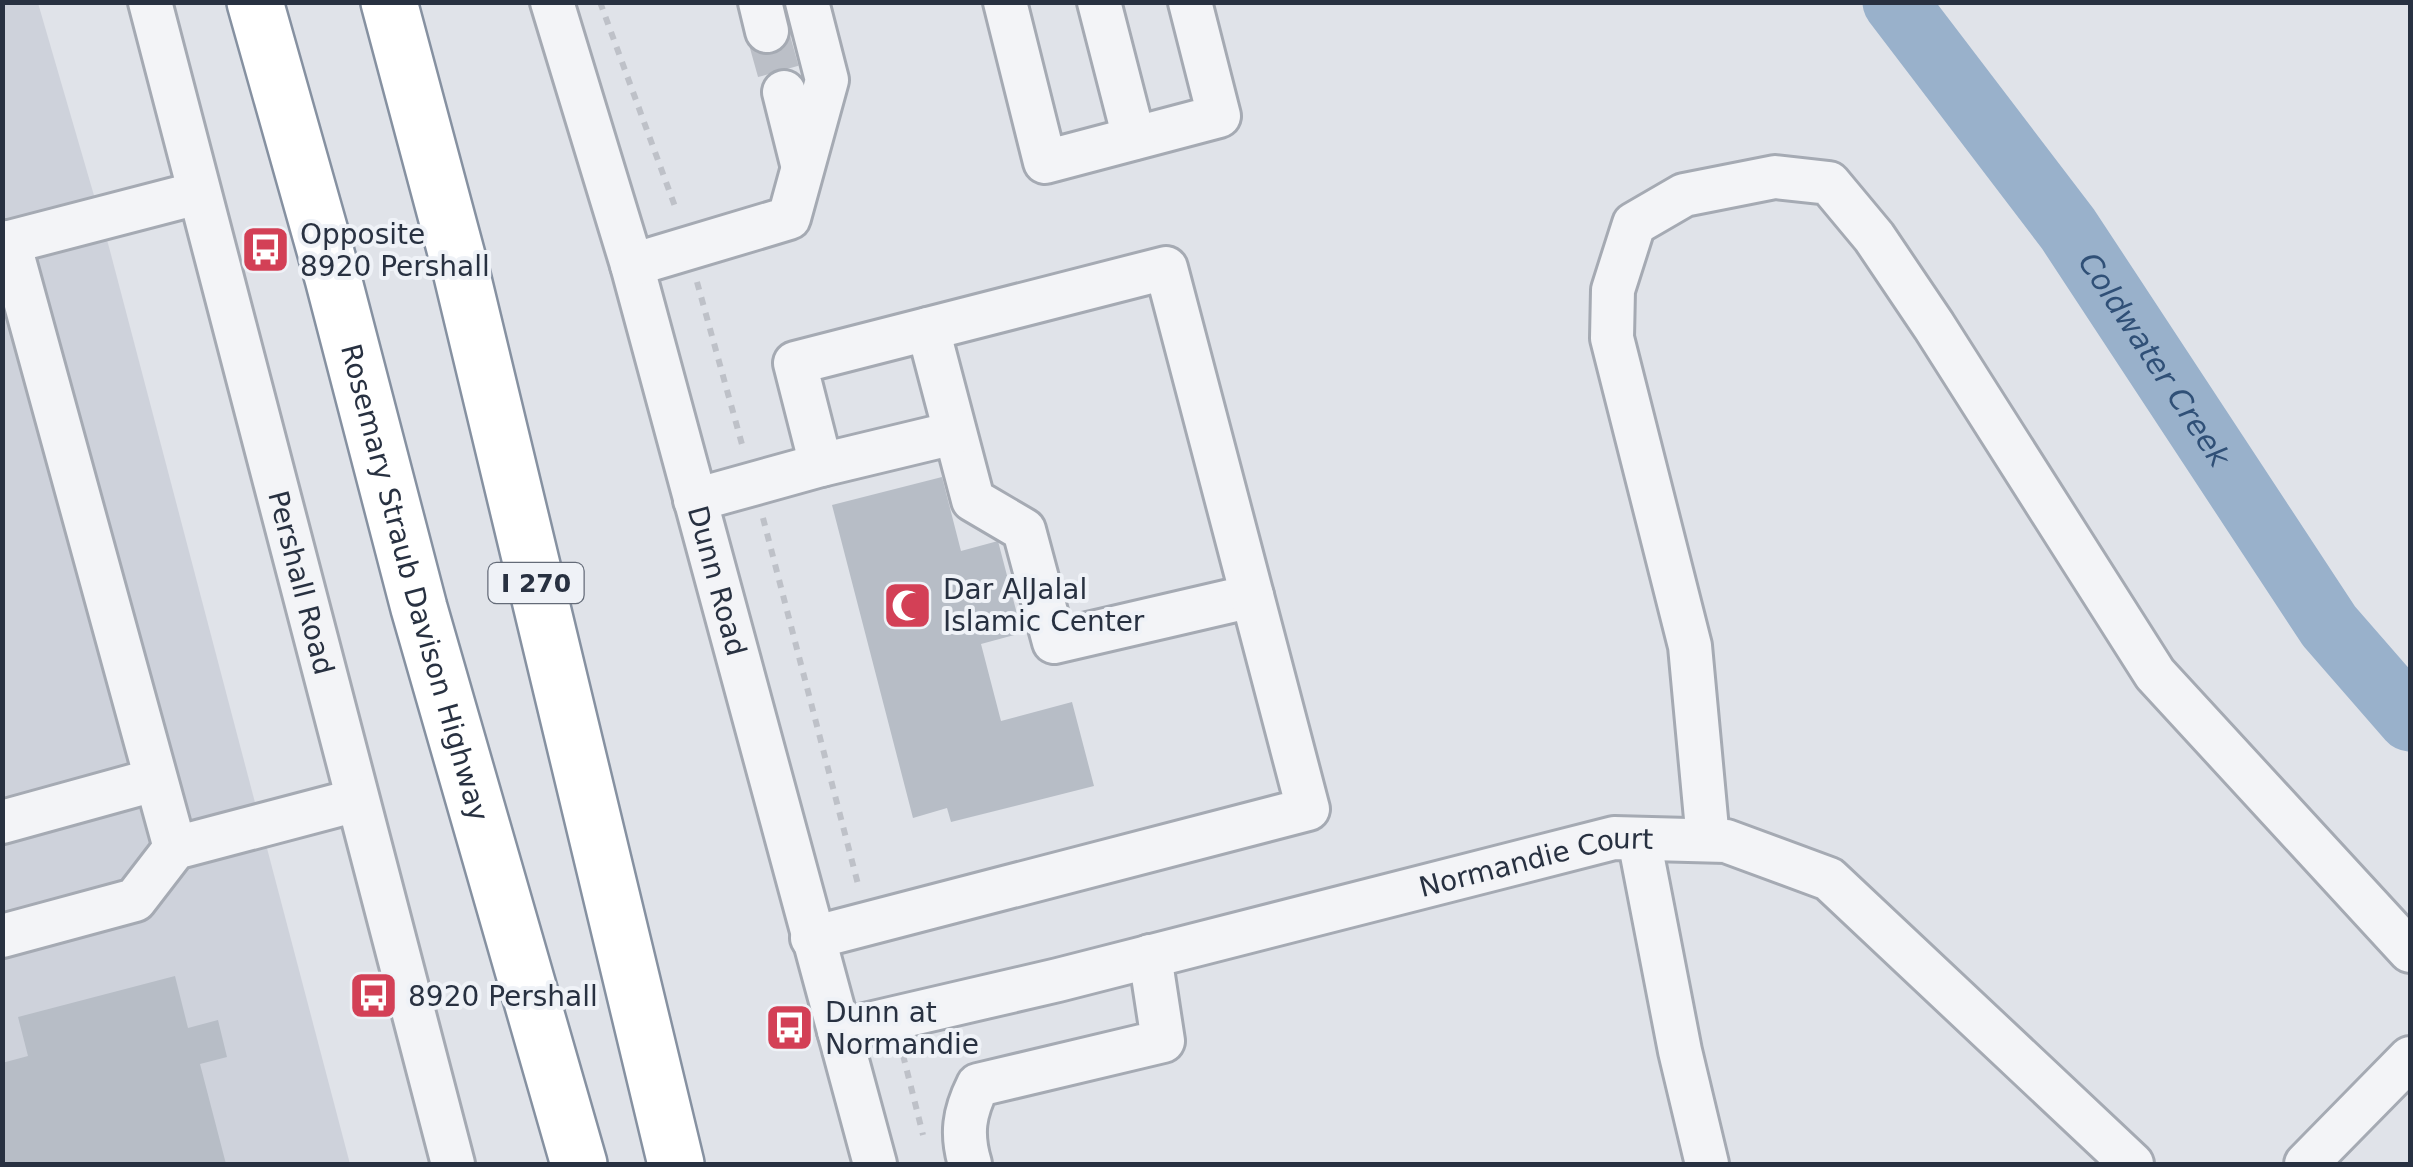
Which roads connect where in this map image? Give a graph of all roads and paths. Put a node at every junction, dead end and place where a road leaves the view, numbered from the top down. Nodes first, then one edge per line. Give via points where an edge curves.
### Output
1 (150, 2) edge
2 (255, 2) edge
3 (389, 2) edge
4 (552, 2) edge
5 (600, 2) edge
6 (807, 2) edge
7 (1005, 2) edge
8 (1099, 2) edge
9 (1190, 2) edge
10 (784, 92) tunnel mouth
11 (1134, 138) junction
12 (803, 166) junction
13 (198, 193) junction
14 (680, 225) dead end
15 (6, 243) edge
16 (632, 264) junction
17 (697, 282) dead end
18 (928, 329) junction
19 (954, 433) junction
20 (744, 450) dead end
21 (821, 465) junction
22 (695, 500) junction
23 (760, 505) dead end
24 (1252, 596) junction
25 (154, 780) junction
26 (357, 800) junction
27 (2, 822) edge
28 (1639, 839) junction
29 (1708, 840) junction
30 (175, 848) junction
31 (860, 892) dead end
32 (2, 936) edge
33 (812, 938) junction
34 (2410, 951) edge
35 (1150, 956) junction
36 (839, 1031) junction
37 (900, 1046) dead end
38 (2410, 1058) edge
39 (927, 1148) dead end
40 (453, 1164) edge
41 (580, 1164) edge
42 (676, 1164) edge
43 (875, 1164) edge
44 (970, 1164) edge
45 (1707, 1164) edge
46 (2132, 1164) edge
47 (2306, 1164) edge

1 - 13 street, Pershall Road
2 - 41 highway, Rosemary Straub Davison Highway via 419,608
3 - 42 highway, I 270 via 466,290
4 - 16 street, Dunn Road
5 - 14 path
6 - 12 street via 828,80
7 - 11 street via 1045,162
8 - 11 street
9 - 11 street via 1220,116
10 - 12 street
12 - 16 street via 789,218
13 - 15 street
13 - 26 street, Pershall Road
15 - 25 street
16 - 22 street, Dunn Road
17 - 20 path
18 - 19 street
18 - 21 street via 795,363
18 - 24 street via 1166,268
19 - 21 street
19 - 24 street via 973,500 1024,530 1054,642
21 - 22 street
22 - 33 street, Dunn Road
23 - 31 path
24 - 33 street via 1308,809
25 - 27 street
25 - 30 street
26 - 30 street
26 - 40 street, Pershall Road
28 - 29 street, Normandie Court
28 - 35 street, Normandie Court via 1614,838
28 - 45 street
29 - 34 street via 1690,646 1612,338 1613,290 1634,224 1684,195 1775,177 1829,184 1874,236 1934,326 2155,674
29 - 46 street, Normandie Court via 1829,879
30 - 32 street via 135,900
33 - 36 street, Dunn Road
35 - 36 street, Normandie Court
35 - 44 street via 1163,1042 978,1085 962,1138
36 - 43 street, Dunn Road
37 - 39 path
38 - 47 street

